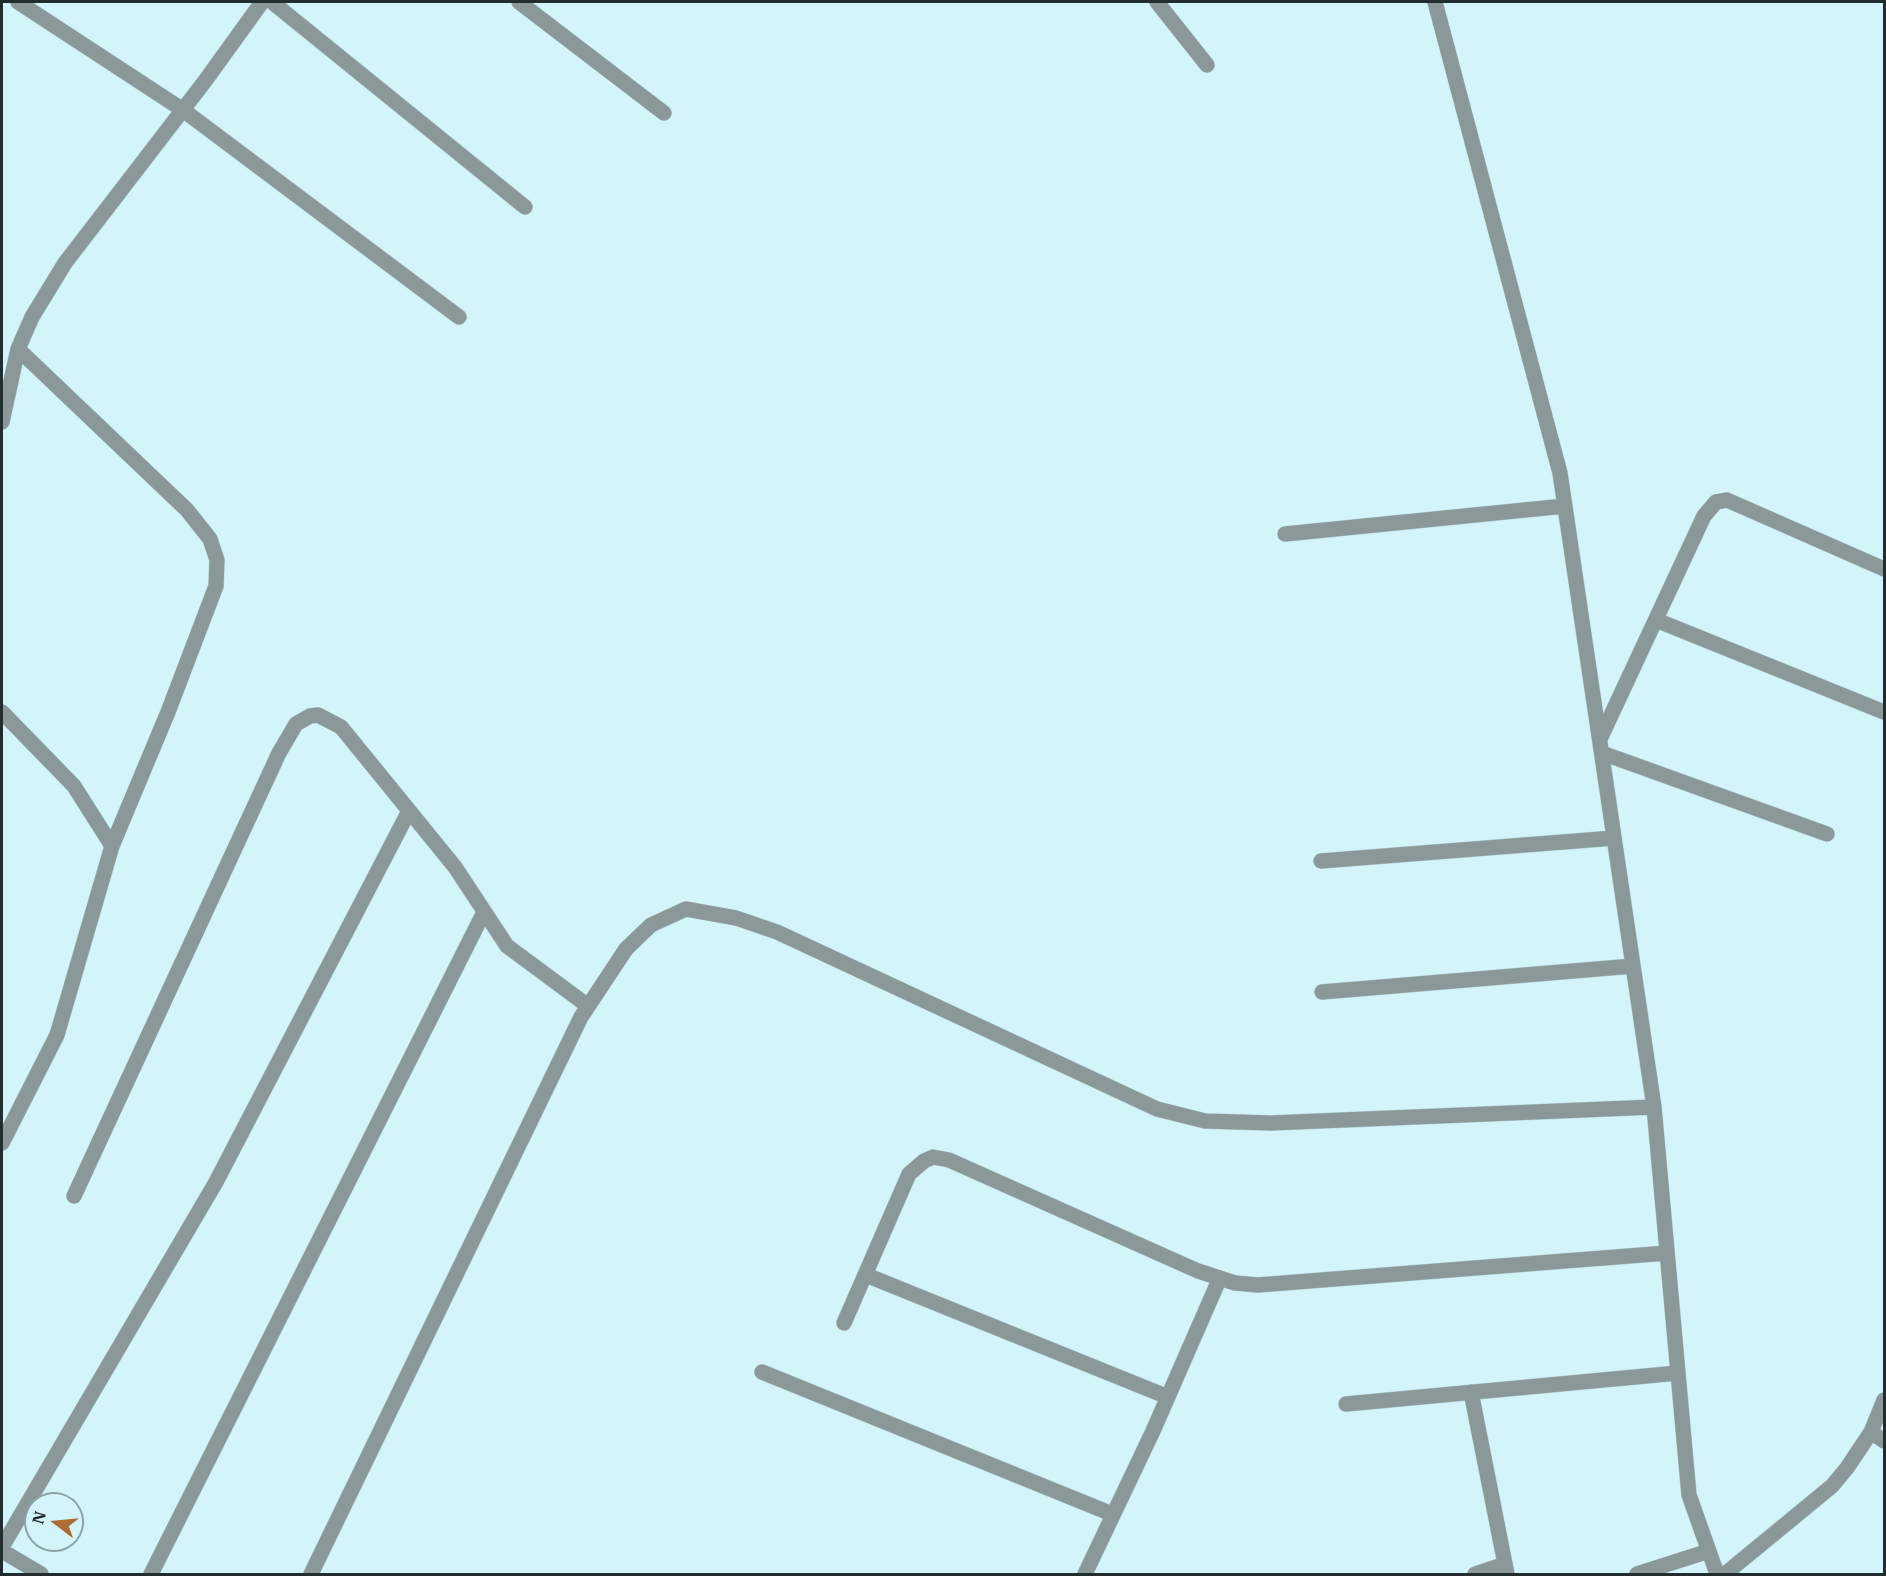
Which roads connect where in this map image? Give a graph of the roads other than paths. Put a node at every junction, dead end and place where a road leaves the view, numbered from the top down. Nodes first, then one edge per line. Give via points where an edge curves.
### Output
1 (18, 2) edge
2 (262, 2) edge
3 (272, 2) edge
4 (519, 2) edge
5 (1157, 2) edge
6 (1435, 2) edge
7 (1207, 65) dead end
8 (183, 110) junction
9 (664, 113) dead end
10 (525, 207) dead end
11 (459, 317) dead end
12 (18, 349) junction
13 (2, 422) edge
14 (1565, 506) junction
15 (1285, 534) dead end
16 (1884, 568) edge
17 (1656, 620) junction
18 (2, 712) edge
19 (1884, 712) edge
20 (1601, 746) junction
21 (409, 811) junction
22 (1827, 834) dead end
23 (1614, 838) junction
24 (112, 846) junction
25 (1320, 861) dead end
26 (484, 912) junction
27 (1633, 966) junction
28 (1322, 993) dead end
29 (588, 1006) junction
30 (1654, 1107) junction
31 (2, 1143) edge
32 (74, 1196) dead end
33 (1667, 1253) junction
34 (866, 1275) junction
35 (1219, 1280) junction
36 (844, 1323) dead end
37 (762, 1372) dead end
38 (1678, 1372) junction
39 (1471, 1392) junction
40 (1168, 1397) junction
41 (1884, 1400) edge
42 (1346, 1404) dead end
43 (1871, 1432) junction
44 (1884, 1441) edge
45 (1112, 1514) junction
46 (2, 1549) edge
47 (1709, 1551) junction
48 (1506, 1569) edge
49 (41, 1575) edge
50 (151, 1575) edge
51 (311, 1575) edge
52 (1085, 1575) edge
53 (1475, 1575) edge
54 (1637, 1575) edge
55 (1717, 1575) edge
56 (1725, 1575) edge

1 - 8 street
2 - 8 street
3 - 10 street
4 - 9 street
5 - 7 street
6 - 14 street via 1560,473
8 - 11 street
8 - 12 street via 65,263 32,317
12 - 13 street
12 - 24 street via 187,510 210,539 217,560 216,586
14 - 15 street
14 - 20 street
16 - 17 street via 1727,500 1716,502 1704,516
17 - 19 street
17 - 20 street
18 - 24 street via 74,786
20 - 22 street
20 - 23 street
21 - 26 street via 455,867
21 - 32 street via 341,727 318,715 296,724 279,753
21 - 46 street via 216,1182
23 - 25 street
23 - 27 street
24 - 31 street via 57,1035
26 - 29 street via 507,946
26 - 50 street
27 - 28 street
27 - 30 street
29 - 30 street via 626,950 651,925 686,909 736,918 777,932 1158,1109 1205,1121 1271,1124
29 - 51 street
30 - 33 street
33 - 35 street via 1258,1285
33 - 38 street
34 - 35 street via 909,1174 933,1157 949,1160
34 - 36 street
34 - 40 street
35 - 40 street
37 - 45 street
38 - 39 street
38 - 47 street via 1689,1495
39 - 42 street
39 - 48 street
40 - 45 street
41 - 43 street
43 - 44 street
43 - 56 street via 1832,1486
45 - 52 street
46 - 49 street
47 - 54 street
47 - 55 street
48 - 53 street

